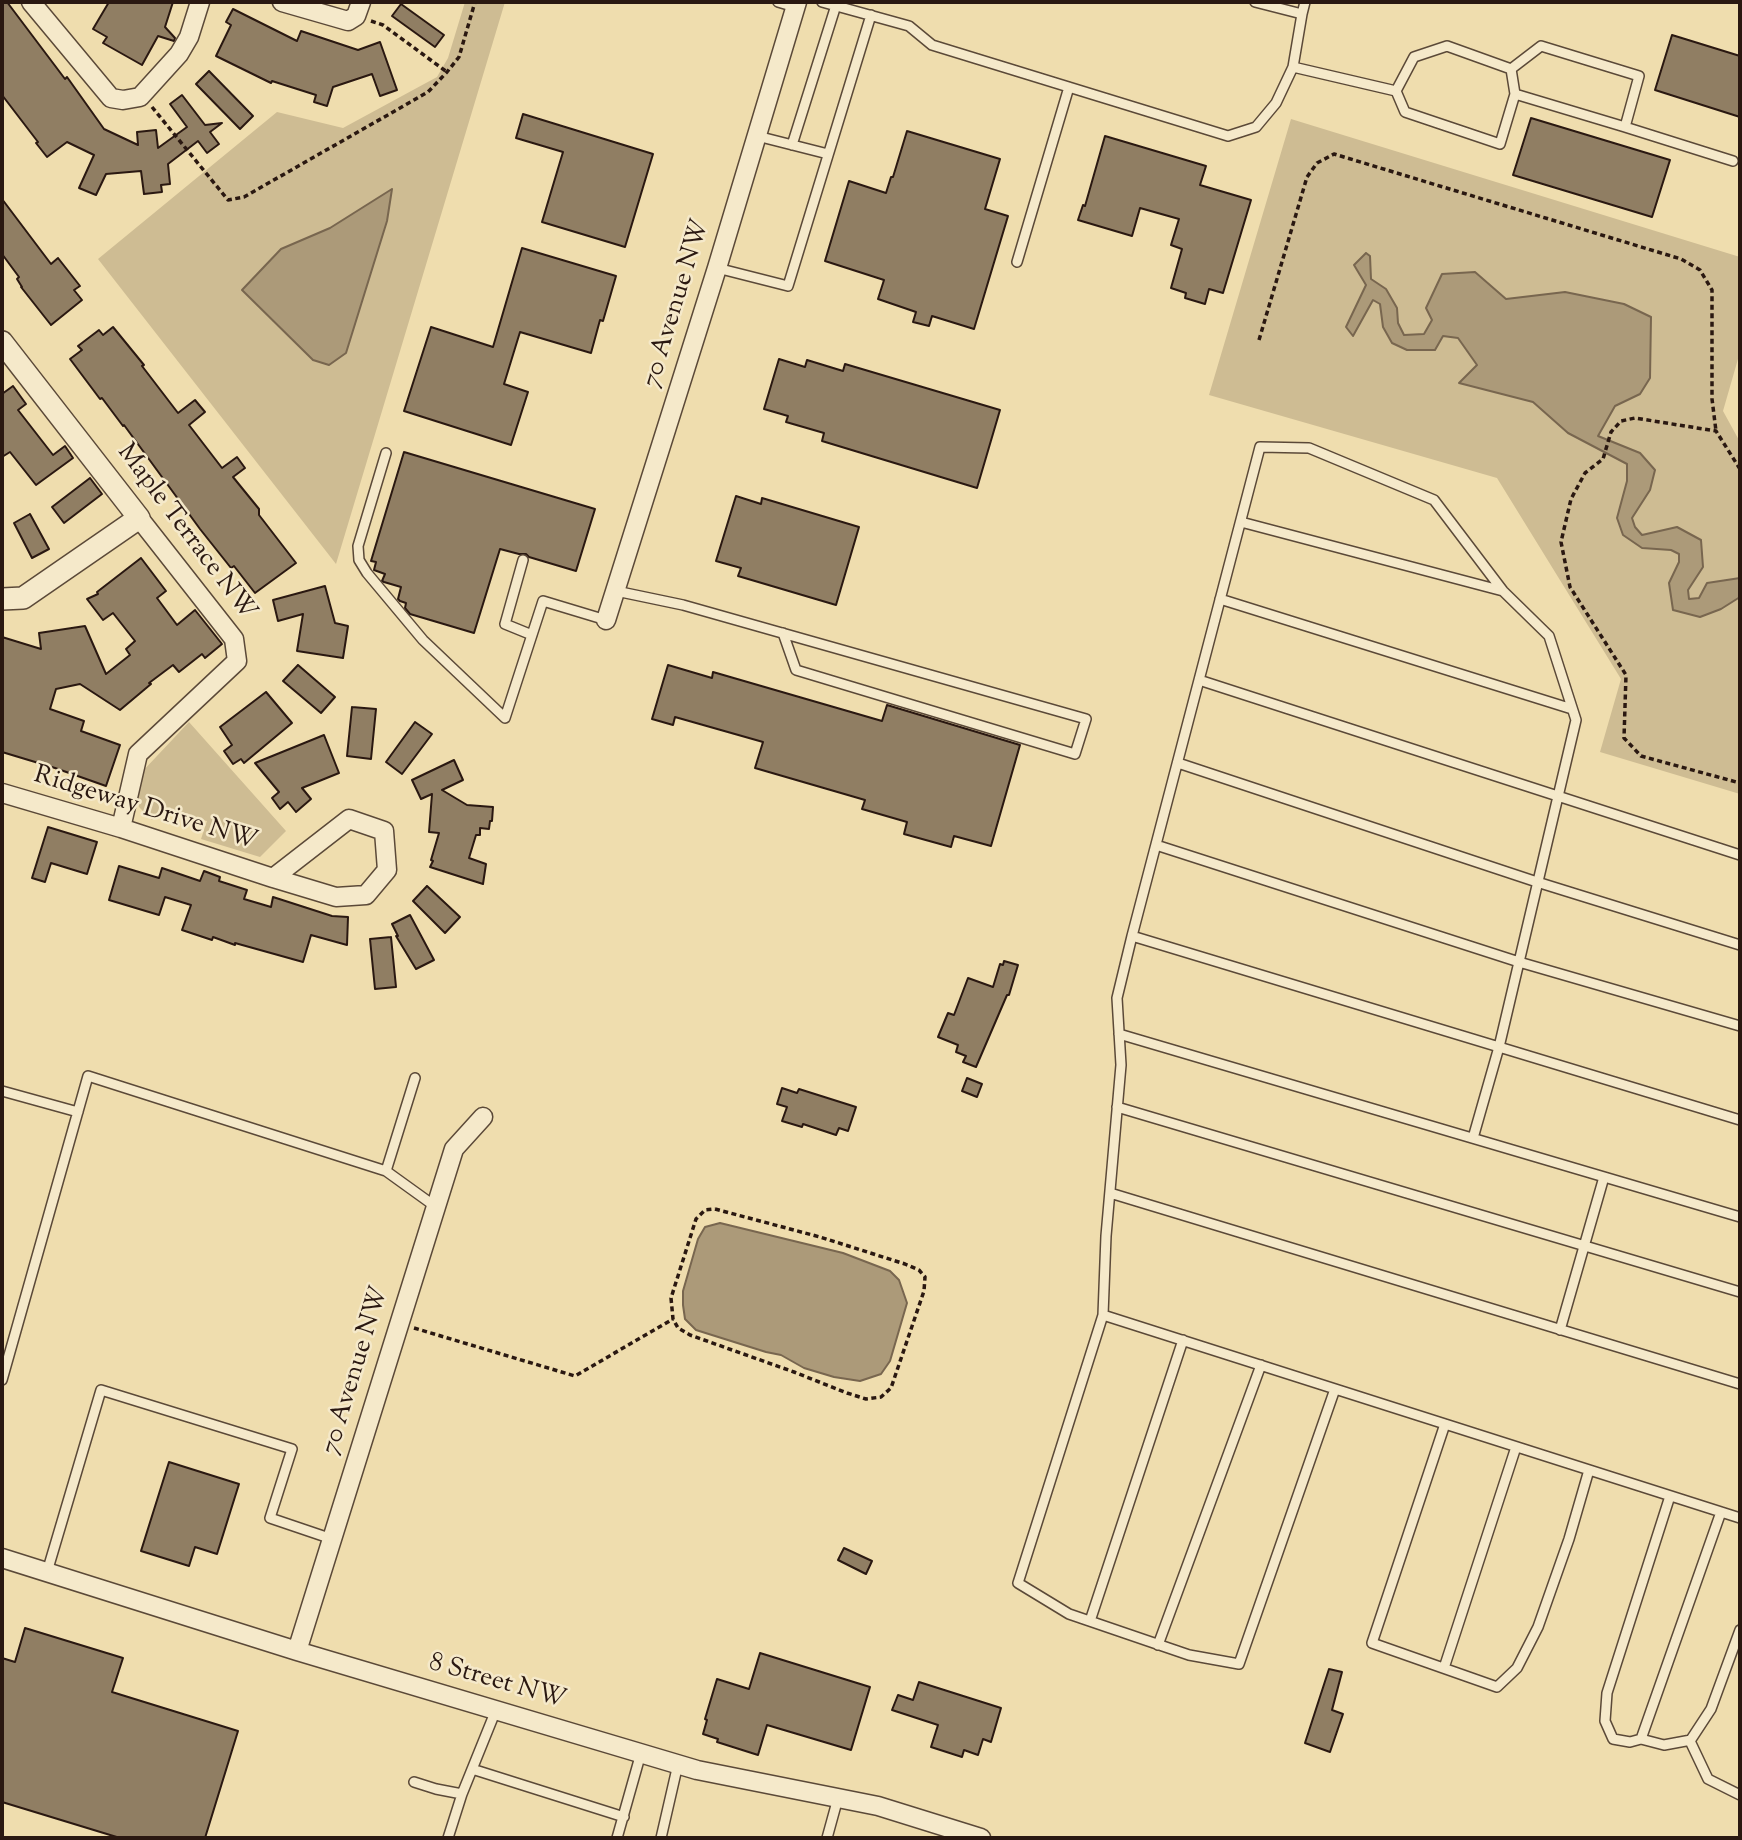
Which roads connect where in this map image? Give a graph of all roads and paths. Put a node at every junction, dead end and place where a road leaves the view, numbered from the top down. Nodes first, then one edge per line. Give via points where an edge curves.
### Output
1 (31, 2) edge
2 (200, 2) edge
3 (282, 2) edge
4 (475, 2) edge
5 (822, 2) edge
6 (1255, 2) edge
7 (1305, 2) edge
8 (790, 3) edge
9 (836, 3) edge
10 (359, 9) edge
11 (1301, 14) junction
12 (871, 15) junction
13 (1293, 66) junction
14 (1511, 69) junction
15 (447, 72) junction
16 (1069, 87) junction
17 (1396, 91) junction
18 (1516, 94) junction
19 (140, 96) junction
20 (1625, 127) junction
21 (757, 136) junction
22 (792, 145) junction
23 (828, 154) junction
24 (1733, 161) dead end
25 (1017, 262) dead end
26 (717, 268) junction
27 (1259, 340) dead end
28 (2, 342) edge
29 (1716, 431) junction
30 (386, 453) dead end
31 (1740, 469) edge
32 (139, 519) junction
33 (1241, 522) junction
34 (523, 560) dead end
35 (616, 591) junction
36 (1503, 591) junction
37 (2, 598) edge
38 (1220, 599) junction
39 (606, 620) joint
40 (783, 633) junction
41 (532, 635) junction
42 (1199, 680) junction
43 (1572, 709) junction
44 (1178, 763) junction
45 (1740, 783) edge
46 (2, 793) edge
47 (1558, 796) junction
48 (121, 828) junction
49 (1156, 845) junction
50 (1740, 855) edge
51 (273, 878) junction
52 (1537, 882) junction
53 (1132, 936) junction
54 (1740, 945) edge
55 (1519, 962) junction
56 (1740, 1026) edge
57 (1119, 1034) junction
58 (1499, 1047) junction
59 (415, 1078) dead end
60 (2, 1091) edge
61 (1117, 1107) junction
62 (78, 1112) junction
63 (483, 1117) dead end
64 (1740, 1120) edge
65 (1473, 1138) junction
66 (386, 1171) junction
67 (1604, 1177) junction
68 (1110, 1193) junction
69 (436, 1207) junction
70 (1740, 1217) edge
71 (1583, 1245) junction
72 (1740, 1292) edge
73 (1102, 1315) junction
74 (673, 1319) junction
75 (400, 1324) junction
76 (1560, 1330) junction
77 (1183, 1340) junction
78 (1261, 1365) junction
79 (2, 1380) edge
80 (1740, 1384) edge
81 (1335, 1389) junction
82 (1445, 1424) junction
83 (1516, 1447) junction
84 (1589, 1470) junction
85 (1670, 1496) junction
86 (1721, 1512) junction
87 (1740, 1518) edge
88 (332, 1539) junction
89 (2, 1558) edge
90 (47, 1572) junction
91 (1090, 1621) junction
92 (1740, 1630) edge
93 (1158, 1645) junction
94 (297, 1651) junction
95 (1444, 1668) junction
96 (496, 1710) junction
97 (1641, 1739) junction
98 (1691, 1740) junction
99 (641, 1753) junction
100 (678, 1764) junction
101 (472, 1769) junction
102 (414, 1782) dead end
103 (462, 1794) junction
104 (1740, 1795) edge
105 (838, 1798) junction
106 (624, 1817) junction
107 (448, 1838) edge
108 (617, 1838) edge
109 (661, 1838) edge
110 (827, 1838) edge
111 (981, 1838) edge

1 - 19 street via 111,99
2 - 19 street via 190,37
3 - 10 street via 348,21
4 - 15 path via 459,57
5 - 9 lane
6 - 11 lane
7 - 11 lane
8 - 21 street, 70 Avenue NW
9 - 12 lane
9 - 22 lane
10 - 15 path
11 - 13 lane
12 - 16 lane via 909,26 932,45
12 - 23 lane
13 - 16 lane via 1276,103 1256,127 1228,136
13 - 17 lane
14 - 17 lane via 1447,46 1414,57
14 - 18 lane
14 - 20 lane via 1541,46 1639,76
15 - 19 path via 428,92 244,197 228,200
16 - 25 lane
17 - 18 lane via 1405,112 1500,145
18 - 20 lane
20 - 24 lane
21 - 22 lane
21 - 26 street, 70 Avenue NW
22 - 23 lane
23 - 26 lane via 788,286
26 - 35 street, 70 Avenue NW
27 - 29 path via 1307,177 1317,163 1335,154 1681,259 1700,270 1712,290
28 - 32 street, Maple Terrace NW
29 - 31 path
29 - 45 path via 1635,418 1621,421 1611,432 1603,459 1585,473 1571,499 1561,542 1570,587 1626,675 1624,738 1641,756
30 - 41 lane via 358,546 367,573 423,640 505,718
32 - 37 street via 23,598
32 - 48 street, Maple Terrace NW via 234,639 237,661 138,754
33 - 36 lane
33 - 36 lane via 1260,447 1310,448 1434,500
33 - 38 lane
34 - 41 lane via 505,624
35 - 39 street, 70 Avenue NW
35 - 40 lane
36 - 43 lane via 1549,636
38 - 42 lane
38 - 43 lane
39 - 41 lane via 543,601
40 - 40 lane via 796,670 1075,754 1086,719
42 - 44 lane
42 - 47 lane
43 - 47 lane via 1576,720
44 - 49 lane
44 - 52 lane
46 - 48 street, Ridgeway Drive NW
47 - 50 lane
47 - 52 lane
48 - 51 street, Ridgeway Drive NW
49 - 53 lane
49 - 55 lane
51 - 51 street, Ridgeway Drive NW via 336,897 366,895 387,870 384,831 349,819
52 - 54 lane
52 - 55 lane
53 - 57 lane via 1117,998
53 - 58 lane
55 - 56 lane
55 - 58 lane
57 - 61 lane
57 - 65 lane
58 - 64 lane
58 - 65 lane
59 - 66 lane
60 - 62 lane
61 - 68 lane
61 - 71 lane
62 - 66 lane via 88,1076
62 - 79 lane
63 - 69 street, 70 Avenue NW via 454,1149
65 - 67 lane
66 - 69 lane
67 - 70 lane
67 - 71 lane
68 - 73 lane
68 - 76 lane
69 - 75 street, 70 Avenue NW
71 - 72 lane
71 - 76 lane
73 - 77 lane
73 - 91 lane via 1018,1583 1069,1614
74 - 74 path via 671,1298 696,1219 705,1210 820,1237 905,1264 925,1278 900,1367 891,1388 881,1397 866,1399 847,1393 690,1335
74 - 75 path via 575,1376
75 - 88 street, 70 Avenue NW
76 - 80 lane
77 - 78 lane
77 - 91 lane
78 - 81 lane
78 - 93 lane
81 - 82 lane
81 - 93 lane via 1239,1664
82 - 83 lane
82 - 95 lane via 1373,1643
83 - 84 lane
83 - 95 lane
84 - 85 lane
84 - 95 lane via 1538,1627 1517,1668 1497,1687
85 - 86 lane
85 - 97 lane via 1607,1693 1605,1721 1613,1739
86 - 87 lane
86 - 97 lane
88 - 90 lane via 270,1518 292,1449 101,1390
88 - 94 street, 70 Avenue NW
89 - 90 street, 8 Street NW
90 - 94 street, 8 Street NW
91 - 93 lane
92 - 98 lane via 1711,1709
94 - 96 street, 8 Street NW
96 - 99 street, 8 Street NW
96 - 101 lane
97 - 98 lane via 1664,1745
98 - 104 lane via 1707,1779
99 - 100 street, 8 Street NW
99 - 106 lane
100 - 105 street, 8 Street NW
100 - 109 lane
101 - 103 lane
101 - 106 lane
102 - 103 lane
103 - 107 lane
105 - 110 lane
105 - 111 street, 8 Street NW
106 - 108 lane

